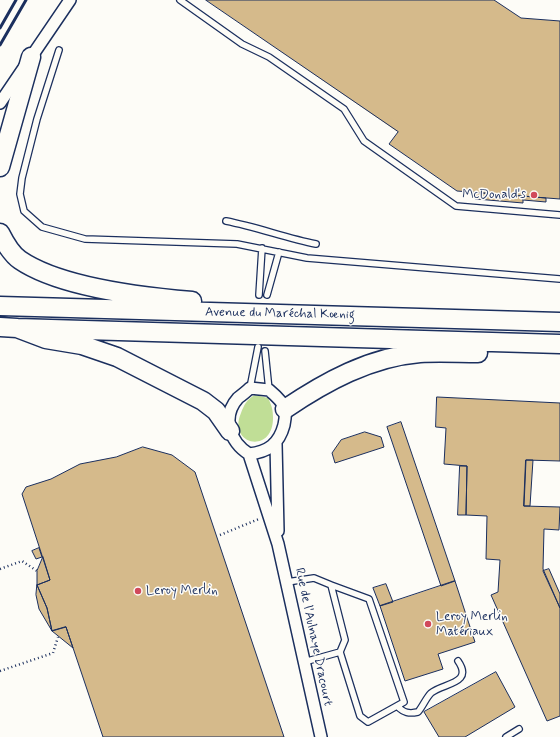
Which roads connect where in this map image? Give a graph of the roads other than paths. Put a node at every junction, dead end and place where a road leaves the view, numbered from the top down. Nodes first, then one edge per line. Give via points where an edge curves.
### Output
1 (70, 0) edge
2 (180, 0) edge
3 (59, 50) dead end
4 (31, 57) junction
5 (0, 103) edge
6 (0, 167) edge
7 (560, 215) edge
8 (226, 221) dead end
9 (0, 233) edge
10 (316, 244) dead end
11 (262, 248) junction
12 (279, 252) junction
13 (560, 279) edge
14 (259, 295) dead end
15 (267, 295) dead end
16 (0, 306) edge
17 (210, 313) junction
18 (560, 322) edge
19 (8, 327) edge
20 (497, 342) junction
21 (560, 344) edge
22 (258, 347) dead end
23 (265, 350) dead end
24 (250, 388) junction
25 (269, 390) junction
26 (285, 409) junction
27 (230, 431) junction
28 (276, 444) junction
29 (249, 454) junction
30 (278, 544) junction
31 (287, 582) junction
32 (331, 585) junction
33 (340, 652) junction
34 (458, 661) dead end
35 (303, 662) junction
36 (397, 706) junction
37 (519, 729) dead end
38 (321, 737) edge
39 (506, 737) edge

1 - 4 street
2 - 7 lane via 242,44 269,57 344,109 364,141 456,206
3 - 11 lane via 22,178 20,194 24,211 42,227 85,239 237,244
4 - 5 street
4 - 6 main road
8 - 10 lane via 255,227 284,238
9 - 17 main road via 19,259 40,271 78,284 195,302
11 - 12 lane
11 - 14 lane
12 - 13 lane via 307,258
12 - 15 lane
16 - 17 main road, Avenue du Maréchal Kœnig
17 - 18 main road, Avenue du Maréchal Kœnig
19 - 20 main road, Avenue du Maréchal Kœnig
19 - 27 main road via 46,339 82,345 117,357 210,406
20 - 21 main road, Avenue du Maréchal Kœnig
20 - 26 main road via 482,353 420,353 367,364 324,385
22 - 24 lane
23 - 25 lane
24 - 25 street
24 - 27 street via 232,409
25 - 26 street
26 - 28 street via 286,419
27 - 29 street via 241,449
28 - 29 street via 259,453
28 - 30 street, Rue de l'Aulnaye Dracourt
29 - 30 street, Rue de l'Aulnaye Dracourt
30 - 31 street, Rue de l'Aulnaye Dracourt
31 - 32 lane via 314,578
31 - 35 street, Rue de l'Aulnaye Dracourt
32 - 33 lane via 345,640
32 - 36 lane via 369,600 404,702
33 - 35 lane
33 - 36 lane via 360,716 368,722
34 - 36 lane via 462,667 461,677 430,694 418,712 410,714
35 - 38 street, Rue de l'Aulnaye Dracourt
37 - 39 lane

